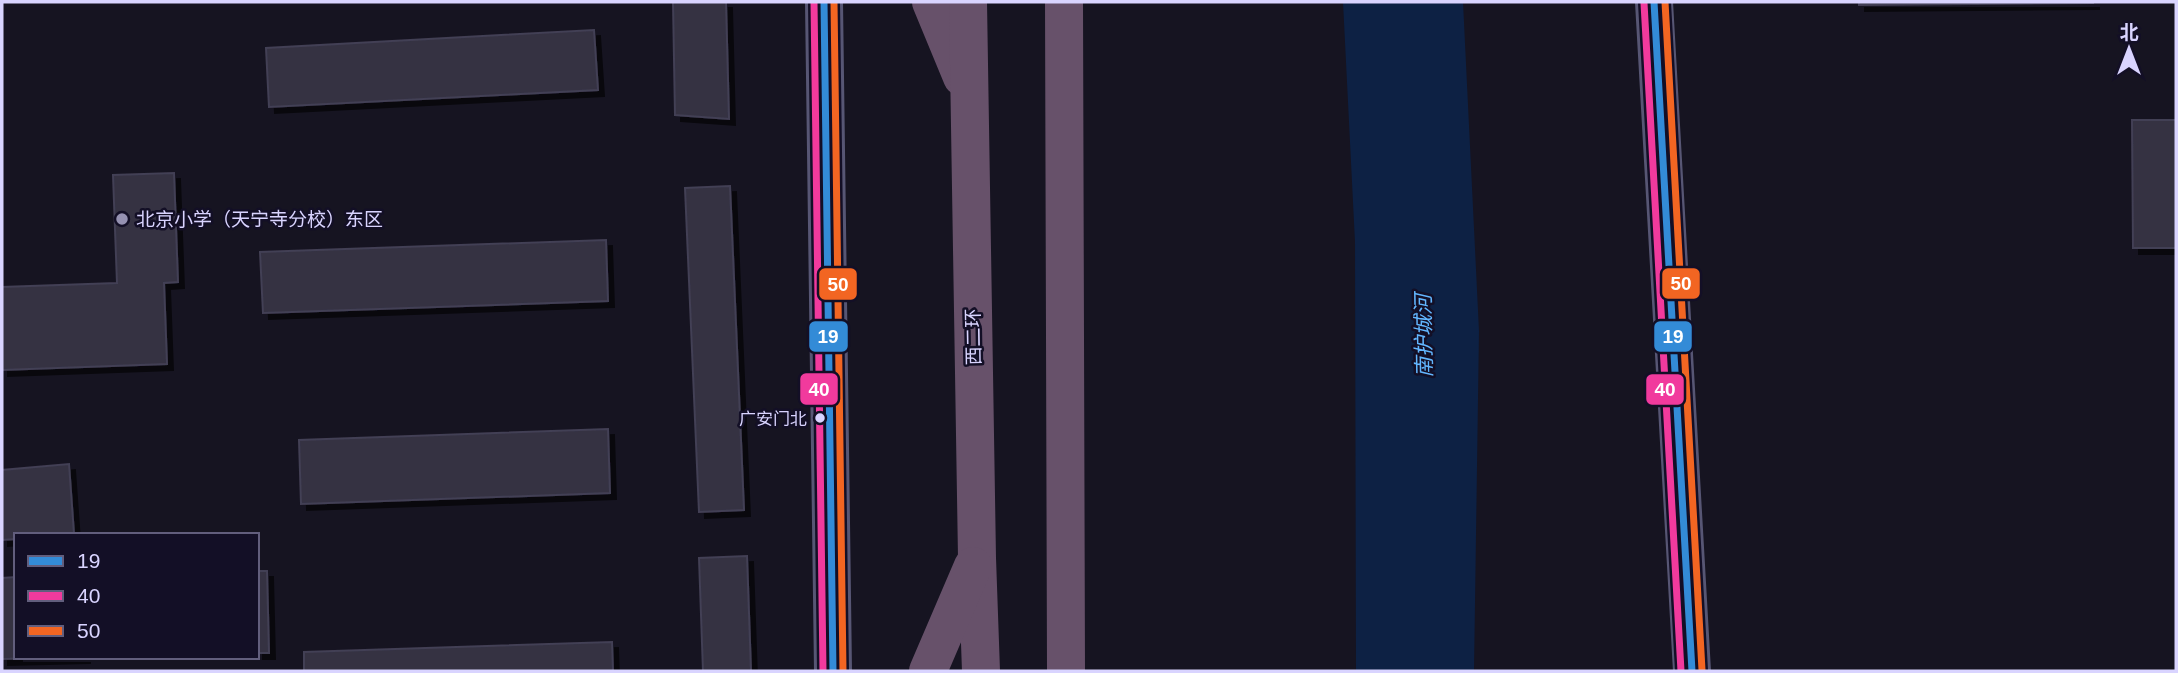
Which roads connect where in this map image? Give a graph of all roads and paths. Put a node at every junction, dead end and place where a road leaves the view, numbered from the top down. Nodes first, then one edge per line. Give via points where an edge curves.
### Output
1 (824, 2) edge
2 (931, 2) edge
3 (968, 2) edge
4 (1064, 2) edge
5 (1654, 2) edge
6 (969, 94) junction
7 (977, 558) junction
8 (832, 671) edge
9 (928, 671) edge
10 (981, 671) edge
11 (1066, 671) edge
12 (1692, 671) edge

1 - 8 street
2 - 6 highway
3 - 6 highway, 西二环
4 - 11 highway
5 - 12 street
6 - 7 highway, 西二环
7 - 9 highway
7 - 10 highway, 西二环

